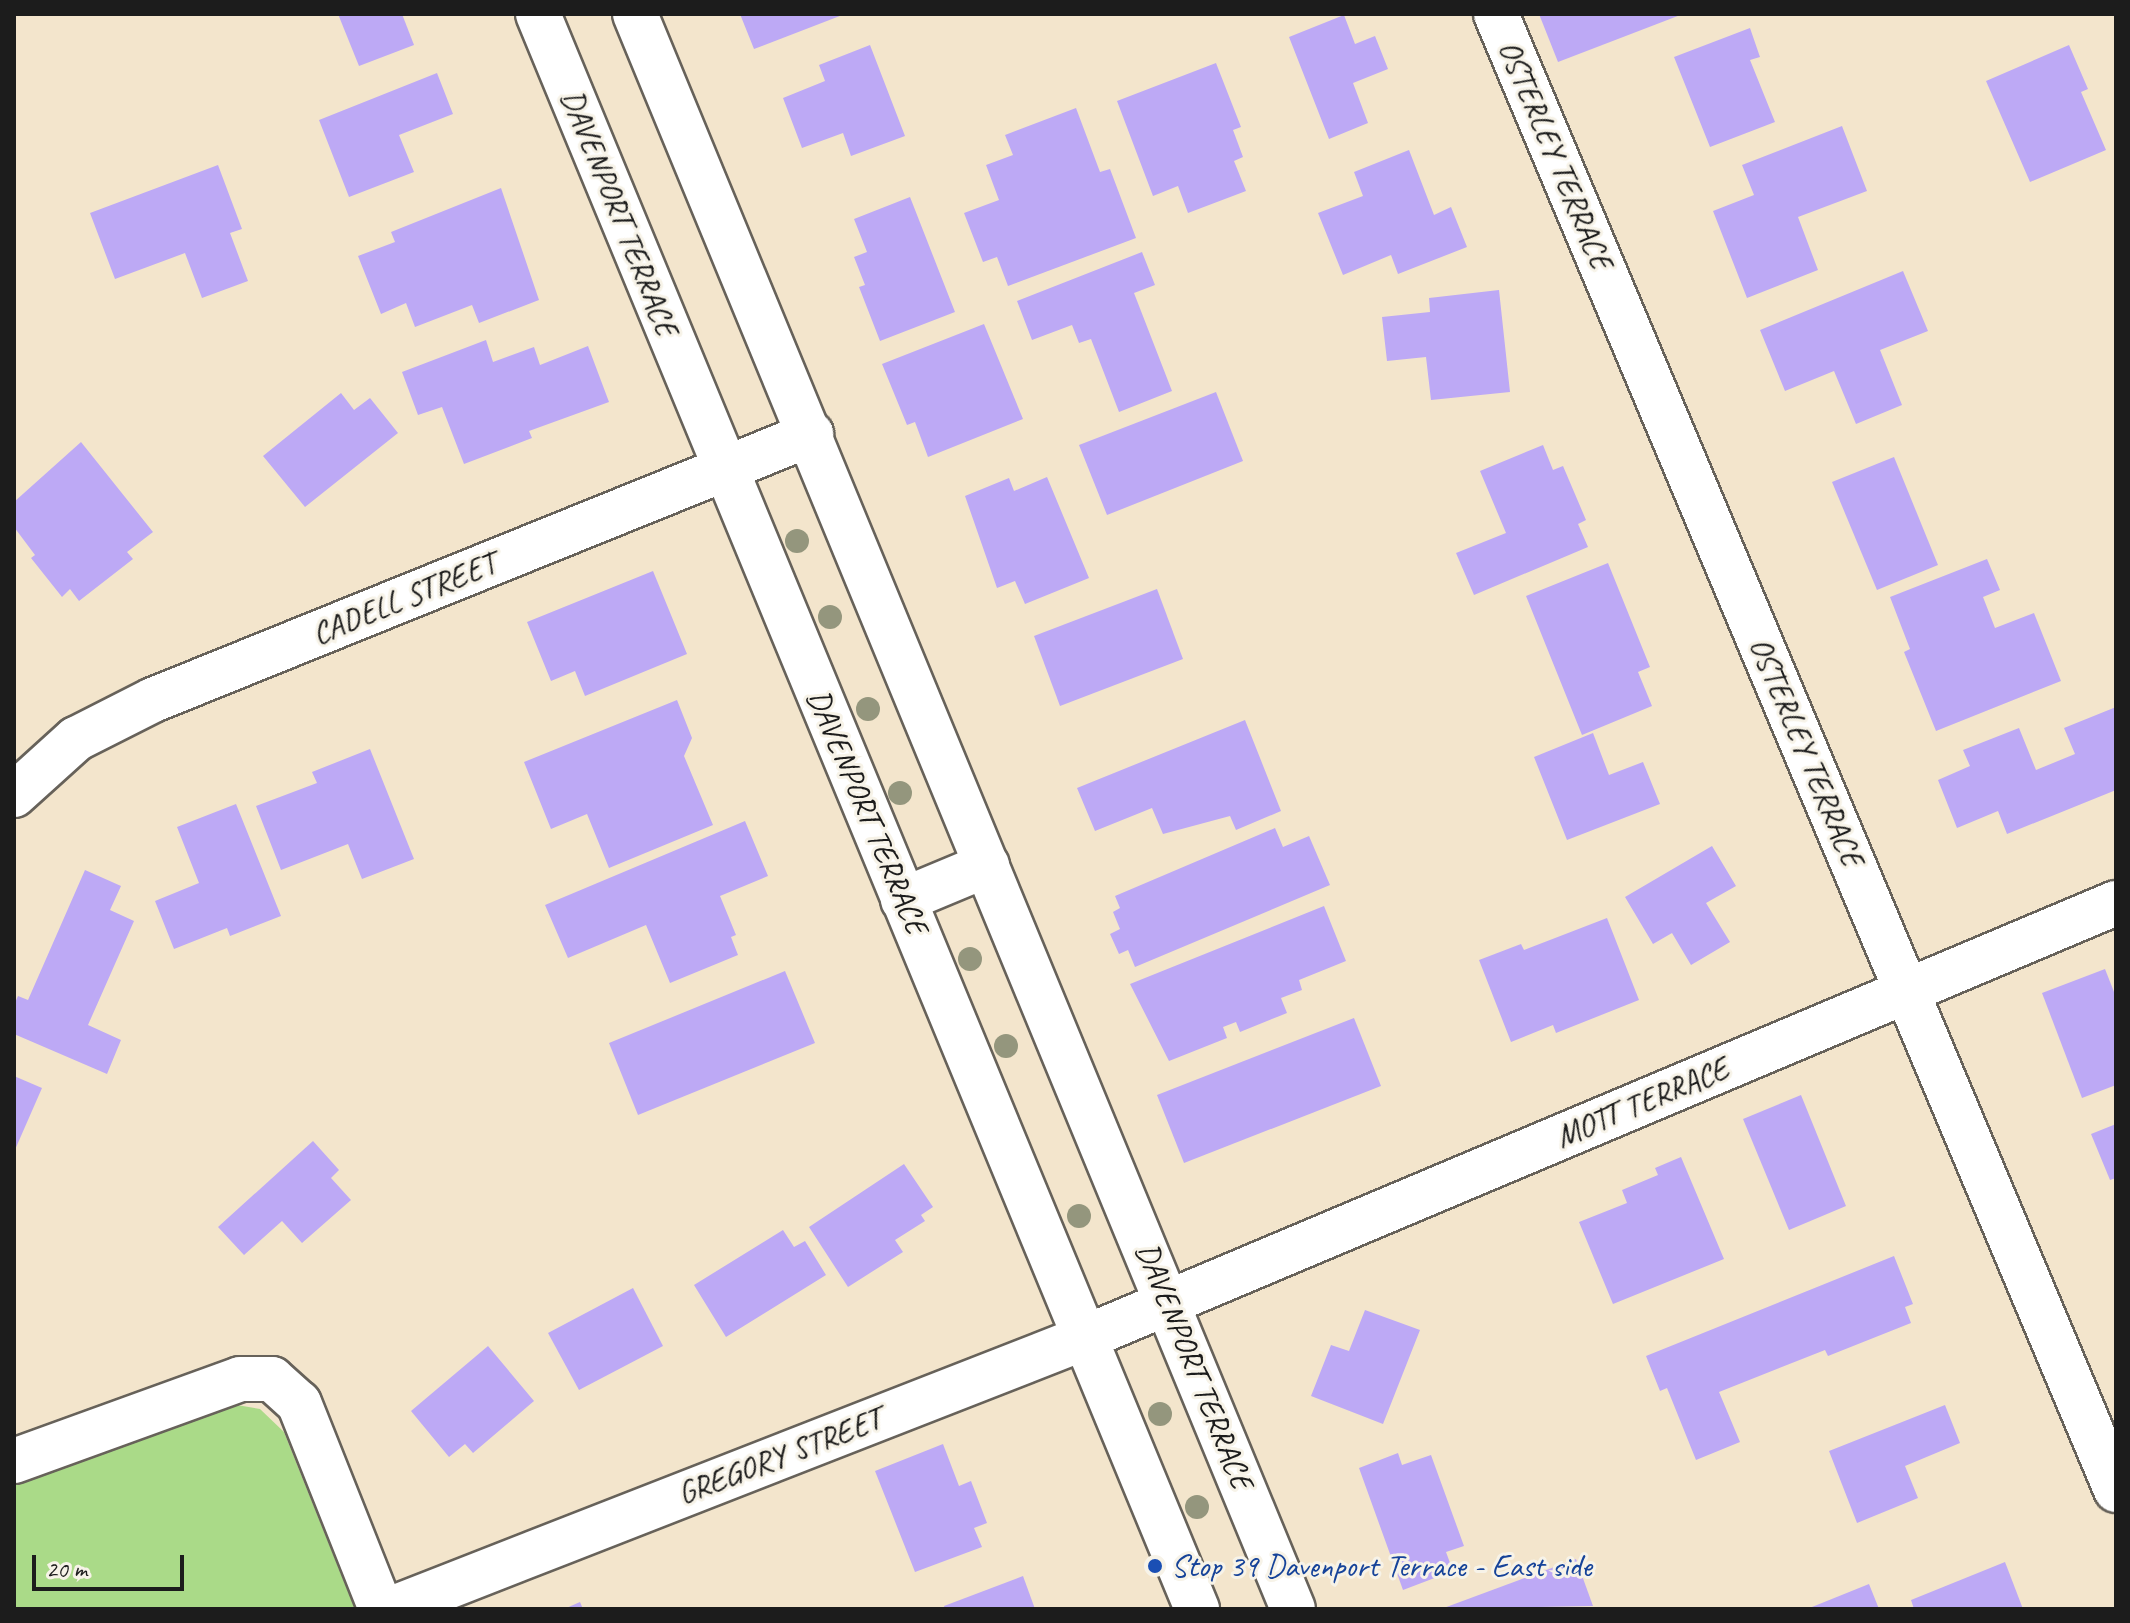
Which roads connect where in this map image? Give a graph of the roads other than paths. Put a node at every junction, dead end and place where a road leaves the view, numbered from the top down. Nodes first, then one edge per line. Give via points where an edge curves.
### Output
1 (538, 14) edge
2 (635, 14) edge
3 (1496, 14) edge
4 (811, 434) junction
5 (724, 469) junction
6 (14, 795) edge
7 (987, 865) junction
8 (903, 900) junction
9 (2116, 903) edge
10 (1906, 992) junction
11 (1169, 1303) junction
12 (1084, 1338) junction
13 (14, 1461) edge
14 (2116, 1490) edge
15 (381, 1609) edge
16 (391, 1609) edge
17 (1197, 1609) edge
18 (1293, 1609) edge

1 - 5 street, DAVENPORT TERRACE
2 - 4 street, DAVENPORT TERRACE
3 - 10 street, OSTERLEY TERRACE
4 - 5 street, CADELL STREET
4 - 7 street, DAVENPORT TERRACE
5 - 6 street, CADELL STREET via 153,700 76,739
5 - 8 street, DAVENPORT TERRACE
7 - 8 street
7 - 11 street, DAVENPORT TERRACE
8 - 12 street, DAVENPORT TERRACE
9 - 10 street, MOTT TERRACE
10 - 11 street, MOTT TERRACE
10 - 14 street, OSTERLEY TERRACE
11 - 12 street, GREGORY STREET
11 - 18 street, DAVENPORT TERRACE
12 - 16 street, GREGORY STREET
12 - 17 street, DAVENPORT TERRACE
13 - 15 street via 240,1379 272,1379 299,1403

